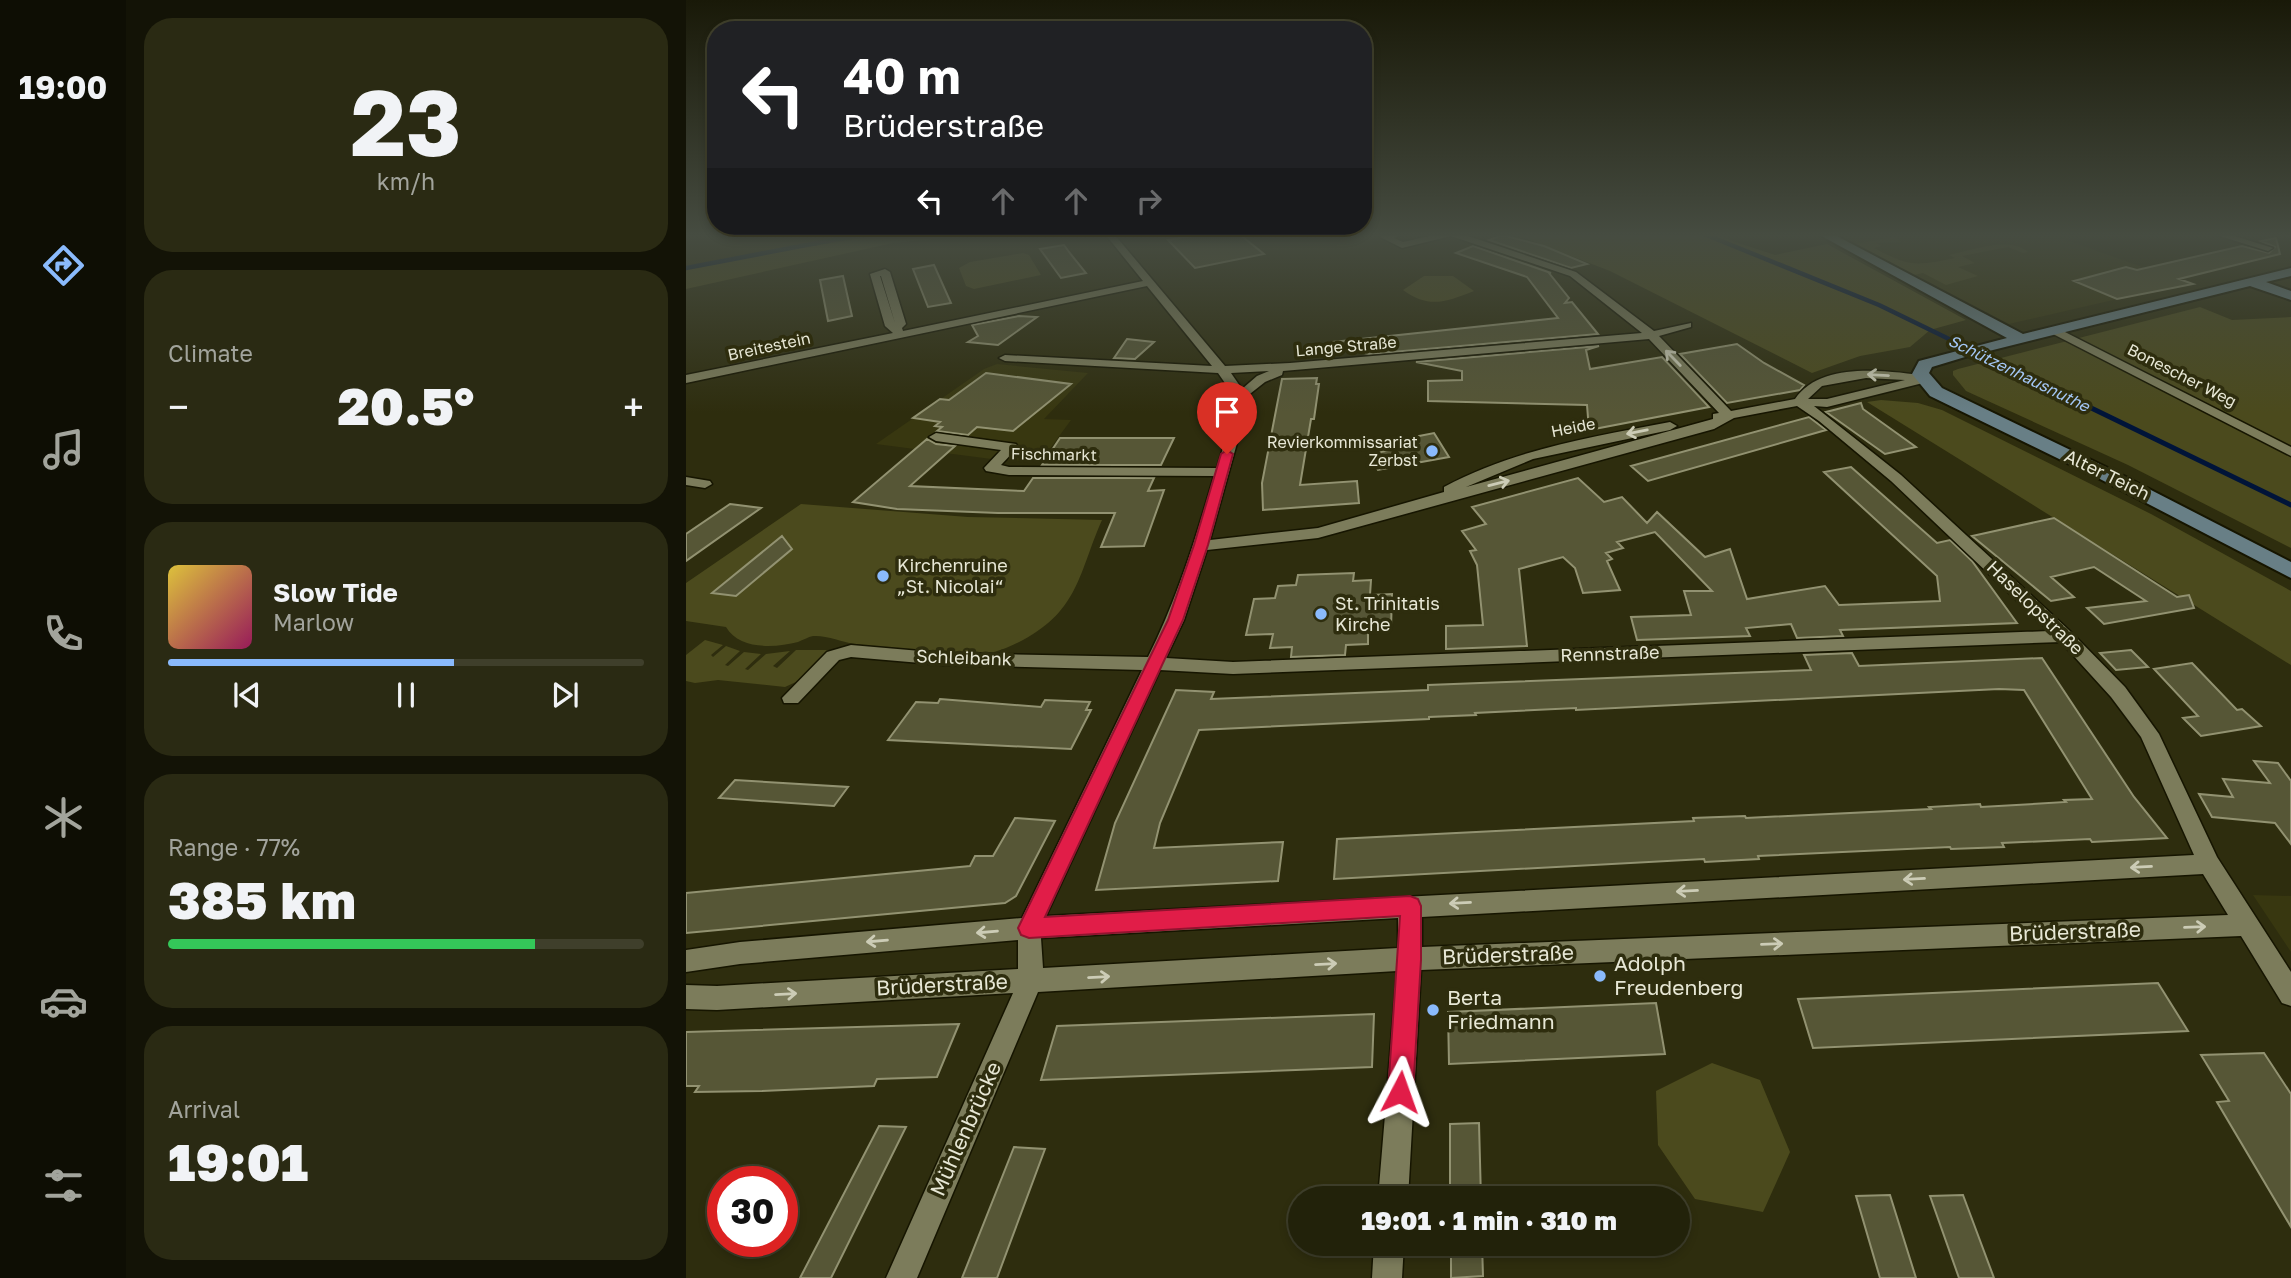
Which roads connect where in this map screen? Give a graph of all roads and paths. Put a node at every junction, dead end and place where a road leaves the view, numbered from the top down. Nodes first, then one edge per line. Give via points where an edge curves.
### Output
1 (881, 294) edge
2 (892, 294) edge
3 (1093, 294) edge
4 (1158, 294) edge
5 (1598, 294) edge
6 (1936, 294) edge
7 (2206, 294) edge
8 (1687, 326) dead end
9 (898, 331) junction
10 (2057, 332) junction
11 (1652, 335) junction
12 (2021, 339) junction
13 (1005, 358) dead end
14 (1290, 367) junction
15 (1223, 370) junction
16 (686, 379) edge
17 (1923, 379) junction
18 (1240, 396) junction
19 (1799, 402) junction
20 (1729, 416) junction
21 (936, 437) dead end
22 (2291, 452) edge
23 (1222, 472) junction
24 (686, 481) edge
25 (705, 484) dead end
26 (1432, 500) junction
27 (1201, 545) junction
28 (2291, 571) edge
29 (2065, 636) junction
30 (1155, 666) junction
31 (791, 698) dead end
32 (2209, 864) junction
33 (1410, 906) junction
34 (2247, 925) junction
35 (1029, 928) junction
36 (1410, 960) junction
37 (686, 961) edge
38 (1031, 980) junction
39 (2291, 994) edge
40 (686, 997) edge
41 (1394, 1186) edge
42 (1389, 1256) edge
43 (901, 1278) edge
44 (1387, 1278) edge

1 - 9 street via 890,326
2 - 9 street via 901,324
3 - 9 street, Breitestein
4 - 15 street
5 - 11 street
6 - 12 main road
7 - 10 main road
8 - 11 street, Lange Straße
9 - 16 street, Breitestein
10 - 12 main road
10 - 22 street, Bonescher Weg
11 - 14 street, Lange Straße
20 -> 11 street
12 - 17 main road via 1925,364
13 - 15 street, Lange Straße
14 - 15 street, Lange Straße
14 - 18 street via 1261,379
15 - 18 street
17 - 19 street, Heide via 1826,402
17 -> 19 street, Heide via 1846,376 1812,387 1801,394
17 - 28 main road, Alter Teich via 1951,400
18 - 23 street
19 - 20 street, Heide
19 - 29 street, Haselopstraße via 1896,478
26 -> 20 street, Heide via 1709,426
20 -> 26 street, Heide via 1531,453 1476,474
21 - 23 street, Fischmarkt via 1011,447 991,468 1009,471
23 - 27 street
24 - 25 street
26 - 27 street, Heide via 1318,533
27 - 30 street
29 - 30 street, Rennstraße via 1233,668
29 - 32 street, Haselopstraße via 2135,713
30 - 31 street, Schleibank via 851,651 833,656
30 - 35 street
32 -> 33 street
32 - 34 street, Haselopstraße
33 - 35 street
33 - 36 street
36 -> 34 street, Brüderstraße
34 - 39 street, Haselopstraße
35 -> 37 street
35 - 38 street
38 -> 36 street, Brüderstraße
36 - 41 street
40 -> 38 street, Brüderstraße
38 - 43 street, Mühlenbrücke
42 - 44 street

